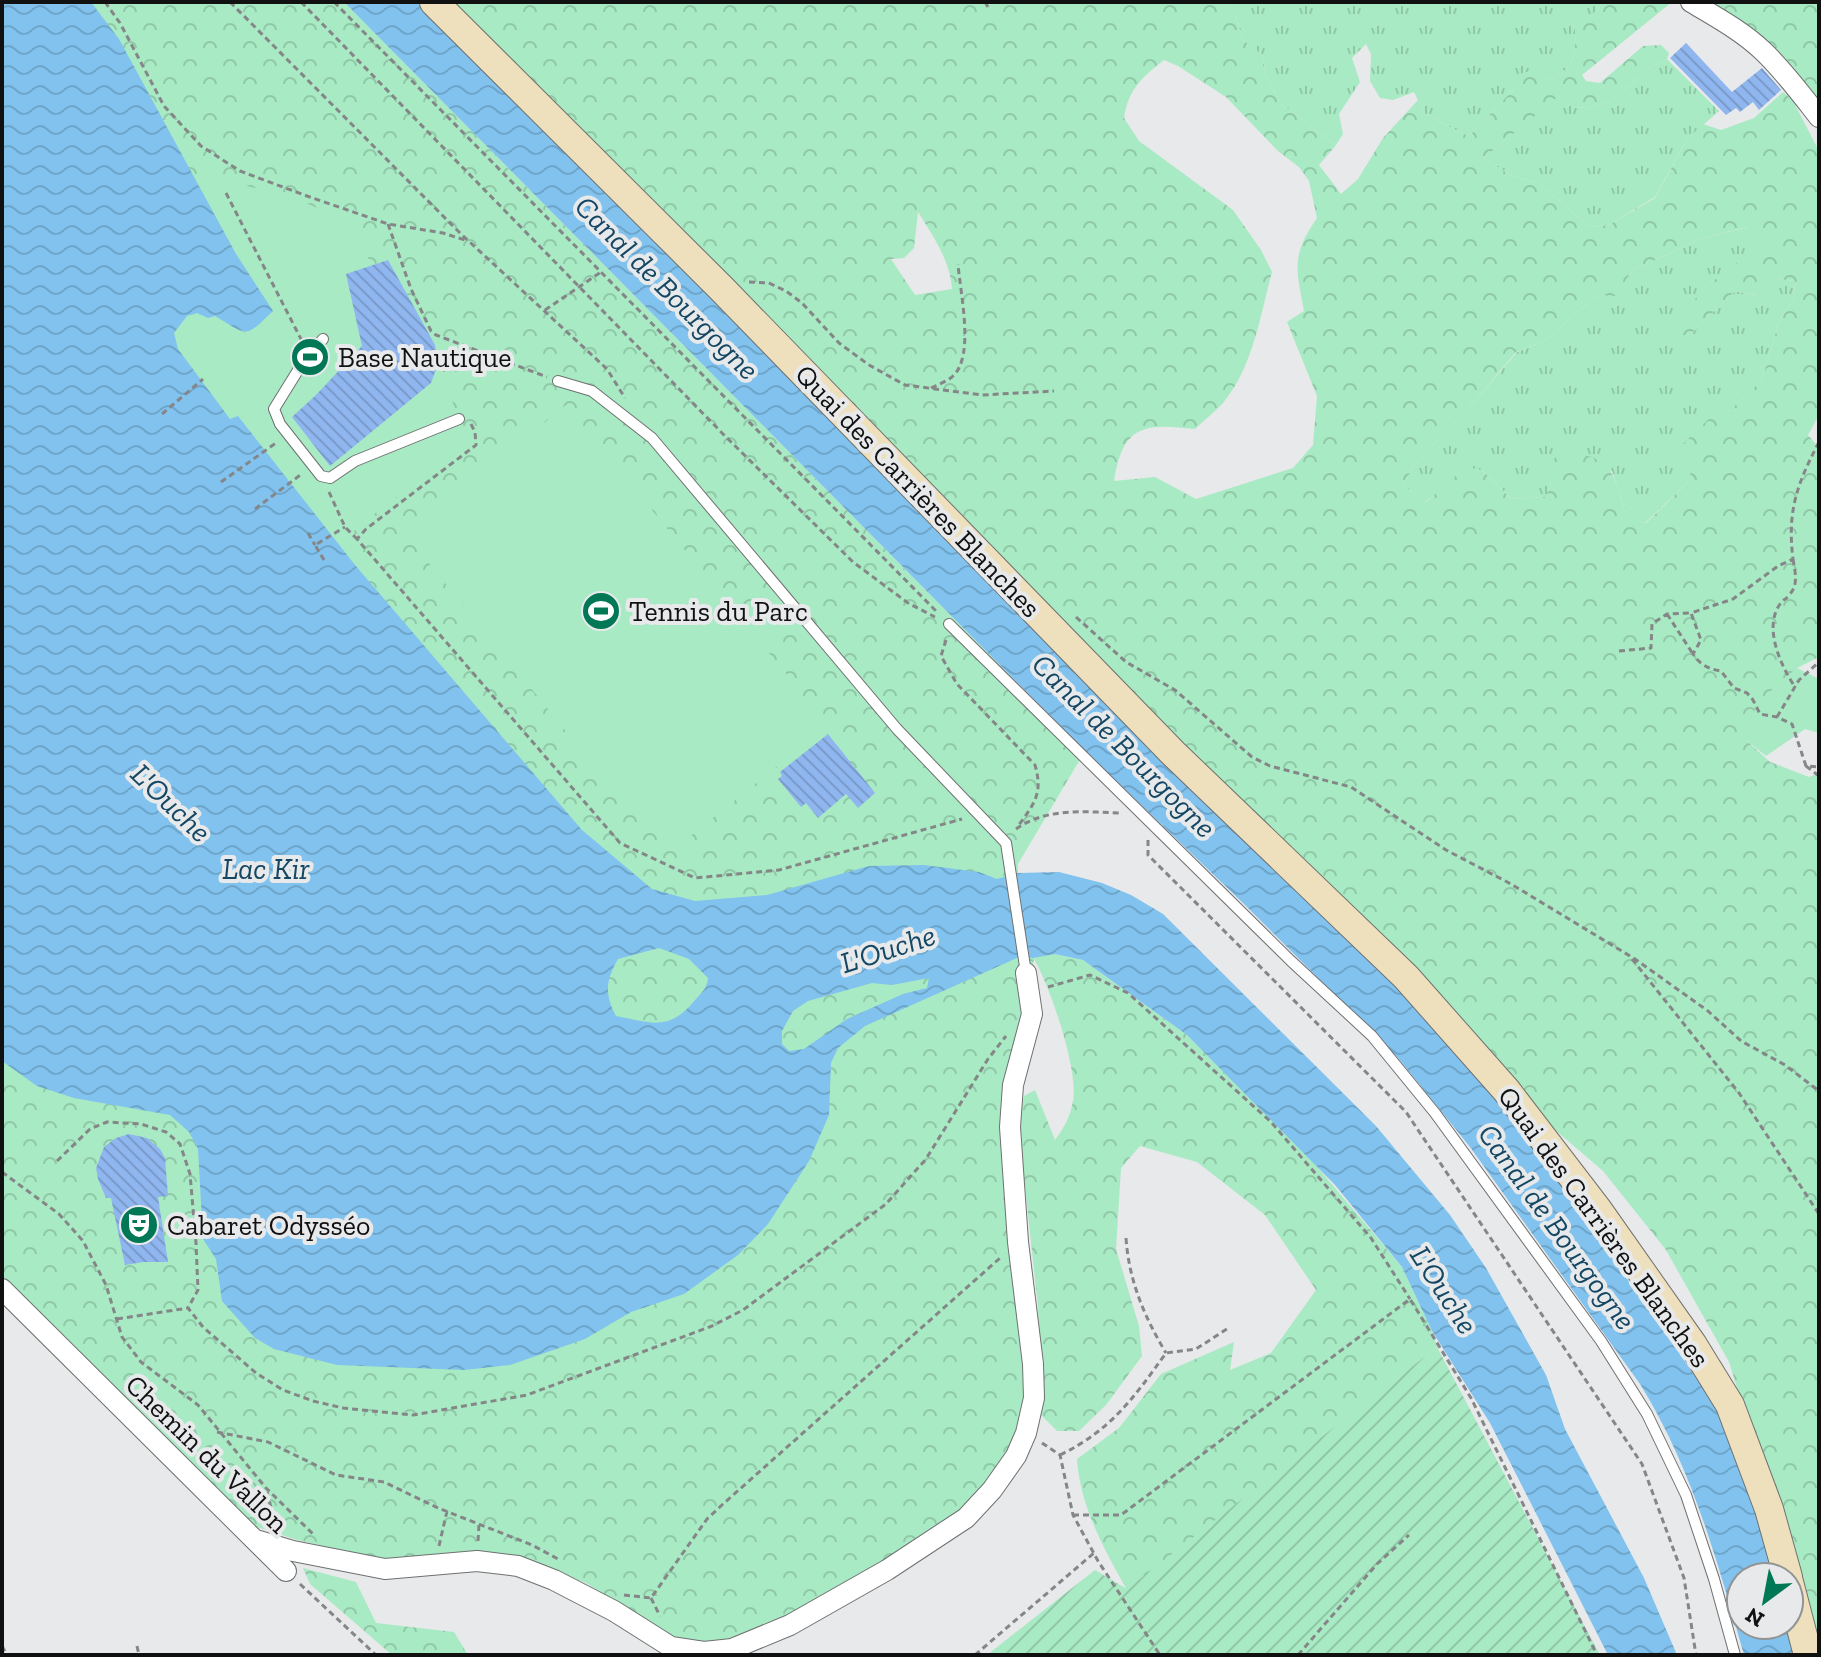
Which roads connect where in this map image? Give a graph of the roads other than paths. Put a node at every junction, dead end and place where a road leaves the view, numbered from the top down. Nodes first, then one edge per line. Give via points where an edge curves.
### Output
1 (434, 2) edge
2 (1691, 2) edge
3 (1819, 117) edge
4 (323, 339) dead end
5 (558, 381) road end
6 (463, 418) road end
7 (949, 624) road end
8 (1028, 981) joint
9 (2, 1289) edge
10 (256, 1540) junction
11 (1783, 1561) edge
12 (286, 1571) road end
13 (1735, 1655) edge

1 - 11 street, Quai des Carrières Blanches via 1173,753 1406,977 1506,1090 1598,1210 1730,1405
2 - 3 street via 1762,49
4 - 6 lane via 274,409 307,460 326,478
5 - 8 lane via 592,391 652,438 897,729 1006,843
7 - 13 lane via 1372,1036 1453,1136 1601,1341 1647,1414 1686,1495
8 - 10 street via 1032,1014 1013,1085 1010,1127 1034,1398 1026,1433 1005,1474 966,1518 790,1625 732,1649 704,1652 671,1647 614,1611 518,1566 477,1561 385,1569
9 - 10 street, Chemin du Vallon
10 - 12 street, Chemin du Vallon

